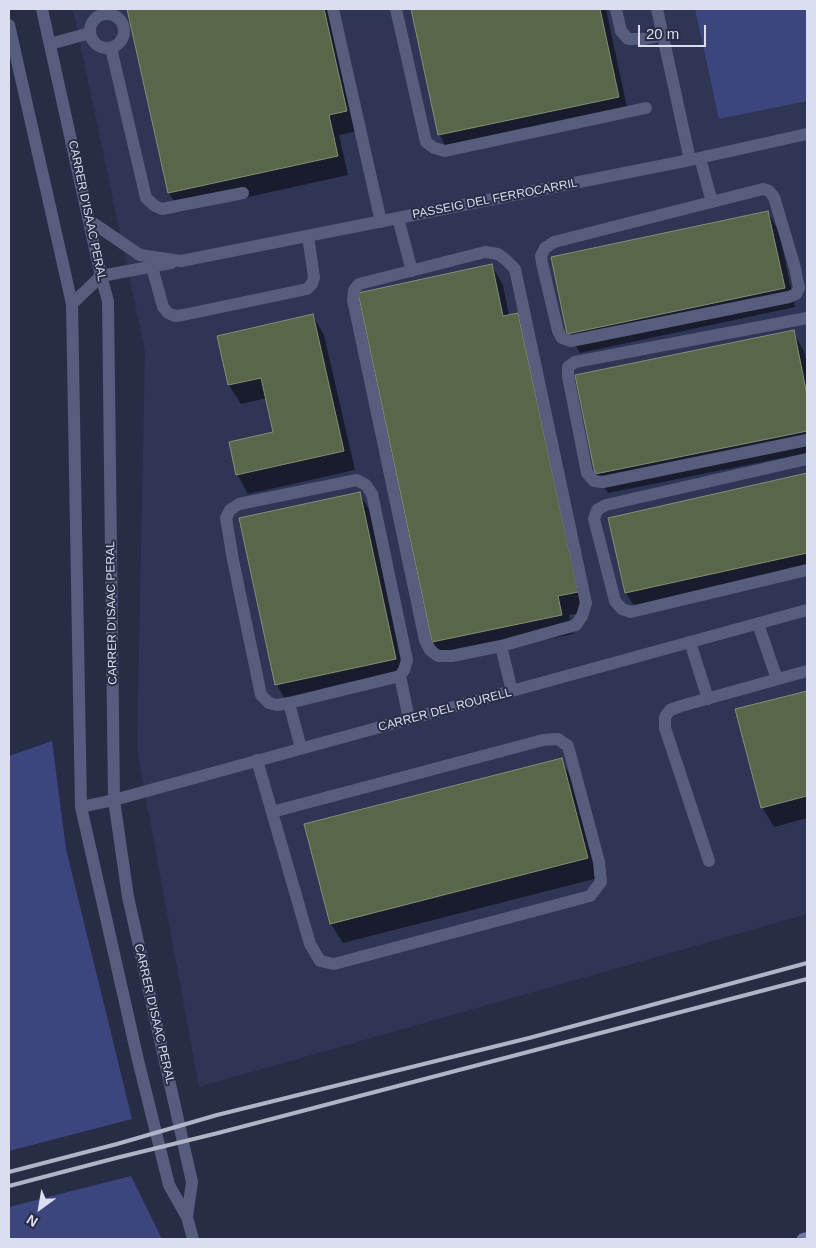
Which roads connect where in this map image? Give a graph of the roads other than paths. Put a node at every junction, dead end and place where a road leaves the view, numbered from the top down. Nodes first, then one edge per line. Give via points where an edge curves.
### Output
1 (42, 9) edge
2 (333, 9) edge
3 (396, 9) edge
4 (616, 9) edge
5 (657, 9) edge
6 (9, 25) edge
7 (90, 34) junction
8 (663, 35) junction
9 (50, 44) junction
10 (111, 48) junction
11 (646, 108) dead end
12 (807, 136) edge
13 (695, 159) junction
14 (243, 193) dead end
15 (712, 202) junction
16 (398, 218) junction
17 (90, 221) junction
18 (381, 222) junction
19 (308, 236) junction
20 (181, 261) junction
21 (152, 267) junction
22 (801, 267) edge
23 (412, 271) junction
24 (101, 276) junction
25 (72, 304) junction
26 (807, 318) edge
27 (807, 440) edge
28 (807, 459) edge
29 (807, 570) edge
30 (807, 610) edge
31 (758, 624) junction
32 (690, 642) junction
33 (501, 646) junction
34 (807, 671) edge
35 (400, 676) junction
36 (778, 679) junction
37 (512, 691) junction
38 (708, 698) junction
39 (289, 703) junction
40 (409, 719) junction
41 (301, 748) junction
42 (258, 760) junction
43 (114, 800) junction
44 (81, 807) junction
45 (272, 812) junction
46 (709, 861) dead end
47 (187, 1216) junction
48 (807, 1238) edge
49 (193, 1239) edge
50 (803, 1239) edge

1 - 9 street, CARRER D'ISAAC PERAL
2 - 18 street
3 - 11 street via 426,142 434,148 445,151
4 - 8 street via 621,31 628,38
5 - 8 street
6 - 25 street, CARRER D'ISAAC PERAL
7 - 9 street
7 - 10 street via 95,44
7 - 10 street via 92,23 100,15 116,17 123,25 123,36
8 - 13 street
9 - 17 street, CARRER D'ISAAC PERAL
10 - 14 street via 146,198 162,209
12 - 13 street, PASSEIG DEL FERROCARRIL
13 - 15 street
13 - 16 street, PASSEIG DEL FERROCARRIL
15 - 22 street via 763,189 769,191
15 - 22 street via 554,242 546,248 541,256 542,263 562,338 571,341 789,297 799,288
16 - 18 street, PASSEIG DEL FERROCARRIL
16 - 23 street
17 - 20 street, PASSEIG DEL FERROCARRIL via 140,255
17 - 24 street, CARRER D'ISAAC PERAL
18 - 19 street, PASSEIG DEL FERROCARRIL
19 - 20 street, PASSEIG DEL FERROCARRIL
19 - 21 street via 314,276 307,289 183,315 175,316 163,307
20 - 21 street, PASSEIG DEL FERROCARRIL
21 - 24 street, PASSEIG DEL FERROCARRIL
23 - 33 street via 359,284 354,290 353,300 425,640 438,656
23 - 33 street via 485,252 498,254 515,269 586,603 576,625
24 - 25 street
24 - 43 street, CARRER D'ISAAC PERAL via 108,300
25 - 44 street, CARRER D'ISAAC PERAL
26 - 27 street via 575,362 568,366 568,376 587,473 594,481 603,482
28 - 29 street via 606,505 597,510 594,519 615,601 622,609 632,612
30 - 31 street, CARRER DEL ROURELL
31 - 32 street, CARRER DEL ROURELL
31 - 36 street
32 - 37 street, CARRER DEL ROURELL
32 - 38 street
33 - 37 street
34 - 36 street
35 - 39 street
35 - 39 street via 407,660 372,494 366,486 357,480 238,504 226,518 261,695 269,703
35 - 40 street
36 - 38 street
37 - 40 street, CARRER DEL ROURELL
38 - 46 street via 670,710 665,717 665,728
39 - 41 street
40 - 41 street, CARRER DEL ROURELL
41 - 42 street, CARRER DEL ROURELL
42 - 43 street, CARRER DEL ROURELL
42 - 45 street
43 - 44 street, CARRER DEL ROURELL
43 - 47 street, CARRER D'ISAAC PERAL via 128,897 192,1182
44 - 47 street, CARRER D'ISAAC PERAL via 169,1185
45 - 45 street via 310,944 320,961 334,964 590,896 602,882 568,746 558,739 543,740
47 - 49 street, CARRER D'ISAAC PERAL
48 - 50 street

